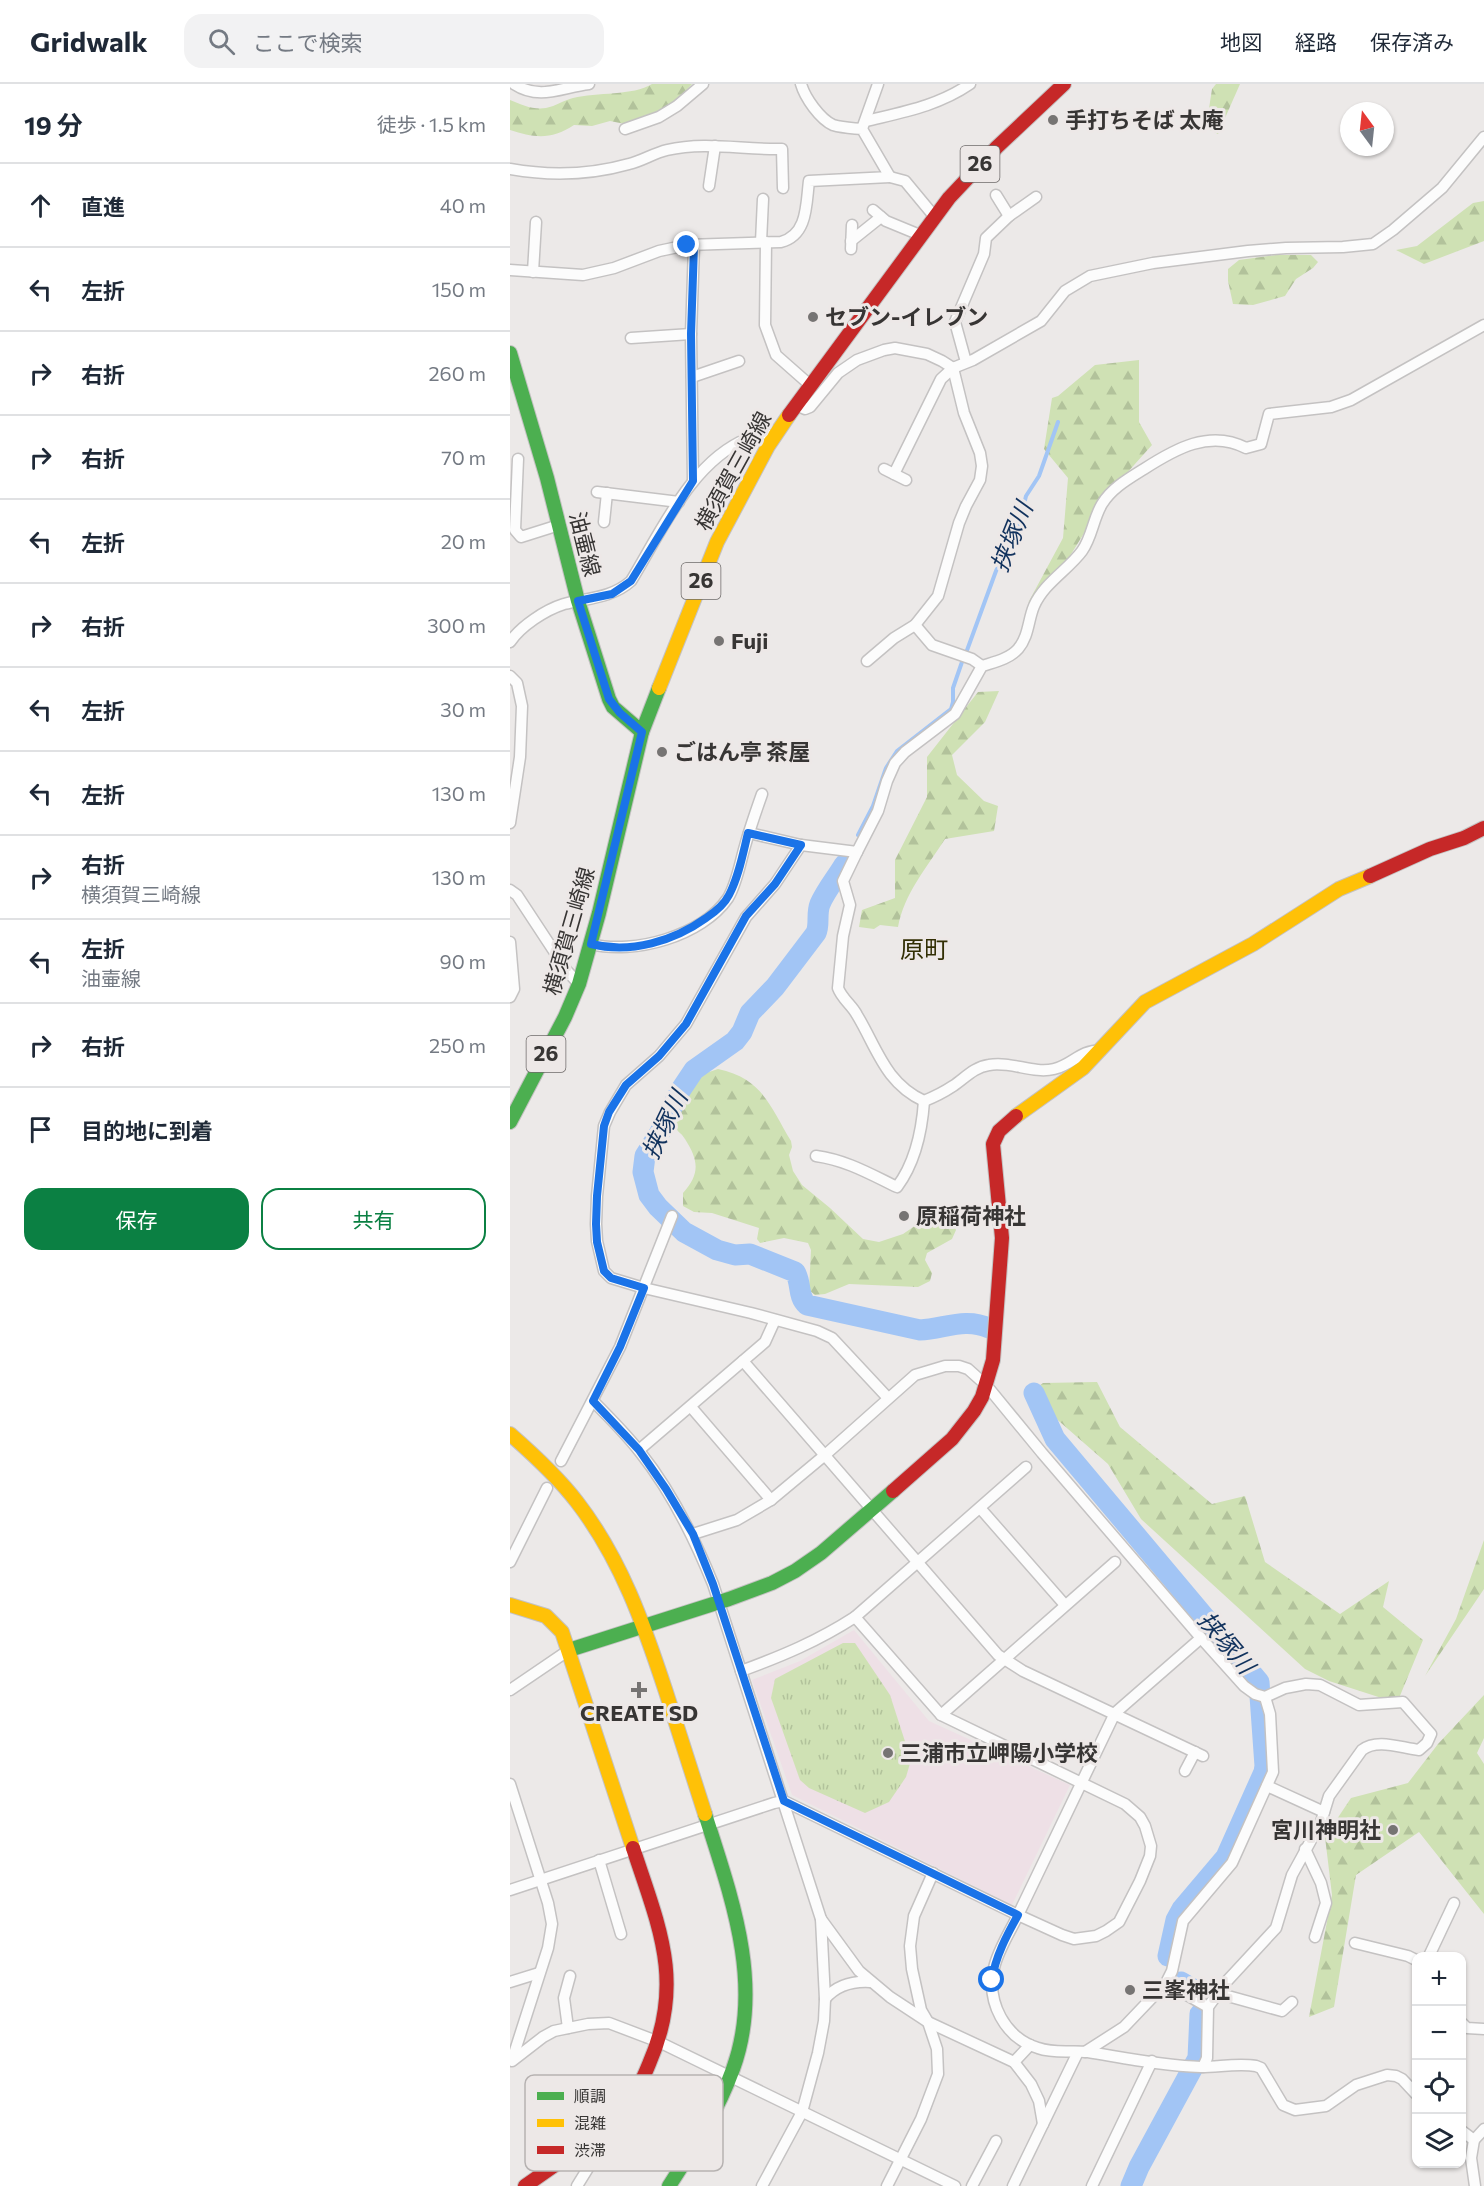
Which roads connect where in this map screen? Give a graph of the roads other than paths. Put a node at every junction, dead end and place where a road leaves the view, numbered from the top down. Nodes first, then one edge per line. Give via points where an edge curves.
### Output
1 (514, 84) edge
2 (589, 84) edge
3 (703, 84) edge
4 (801, 84) edge
5 (878, 84) edge
6 (970, 84) edge
7 (1064, 84) edge
8 (864, 125) junction
9 (625, 129) dead end
10 (1484, 137) edge
11 (715, 146) junction
12 (510, 169) edge
13 (890, 177) junction
14 (709, 186) dead end
15 (783, 188) dead end
16 (996, 195) dead end
17 (1036, 197) dead end
18 (763, 199) dead end
19 (934, 216) junction
20 (1009, 216) junction
21 (536, 222) dead end
22 (852, 225) dead end
23 (920, 235) junction
24 (764, 242) junction
25 (694, 246) junction
26 (510, 270) edge
27 (533, 272) junction
28 (1484, 325) edge
29 (691, 334) junction
30 (631, 338) dead end
31 (510, 353) edge
32 (739, 361) dead end
33 (966, 362) junction
34 (953, 368) junction
35 (692, 377) junction
36 (810, 385) junction
37 (795, 405) junction
38 (775, 437) junction
39 (518, 459) dead end
40 (906, 480) dead end
41 (693, 481) junction
42 (679, 502) junction
43 (604, 522) dead end
44 (560, 525) junction
45 (578, 601) junction
46 (915, 625) junction
47 (510, 642) edge
48 (867, 661) dead end
49 (982, 666) junction
50 (510, 676) edge
51 (642, 732) junction
52 (762, 794) dead end
53 (510, 823) edge
54 (1484, 828) edge
55 (748, 833) junction
56 (801, 845) junction
57 (857, 852) junction
58 (510, 890) edge
59 (510, 942) edge
60 (591, 944) junction
61 (579, 984) junction
62 (510, 997) edge
63 (1101, 1050) junction
64 (924, 1101) junction
65 (510, 1122) edge
66 (816, 1156) dead end
67 (671, 1220) dead end
68 (644, 1288) junction
69 (775, 1320) junction
70 (743, 1361) junction
71 (987, 1386) junction
72 (888, 1398) junction
73 (593, 1401) junction
74 (691, 1407) junction
75 (510, 1434) edge
76 (639, 1450) junction
77 (825, 1455) junction
78 (561, 1461) dead end
79 (1026, 1467) dead end
80 (547, 1488) dead end
81 (771, 1500) junction
82 (980, 1508) junction
83 (872, 1510) junction
84 (693, 1534) junction
85 (510, 1562) edge
86 (1115, 1562) dead end
87 (918, 1563) junction
88 (718, 1602) junction
89 (510, 1605) edge
90 (1065, 1605) junction
91 (855, 1617) junction
92 (643, 1626) junction
93 (1201, 1638) junction
94 (569, 1650) junction
95 (1004, 1659) junction
96 (741, 1671) junction
97 (510, 1690) edge
98 (1261, 1696) junction
99 (1115, 1713) junction
100 (940, 1715) junction
101 (1185, 1771) dead end
102 (510, 1784) edge
103 (1081, 1784) junction
104 (1267, 1786) junction
105 (784, 1801) junction
106 (1324, 1812) junction
107 (708, 1825) junction
108 (633, 1849) junction
109 (1305, 1849) junction
110 (599, 1860) junction
111 (933, 1873) junction
112 (541, 1880) junction
113 (510, 1890) edge
114 (1454, 1903) dead end
115 (1018, 1915) junction
116 (821, 1919) junction
117 (621, 1934) dead end
118 (1315, 1937) dead end
119 (1354, 1943) dead end
120 (1431, 1952) edge
121 (1412, 1958) edge
122 (539, 1973) junction
123 (570, 1976) dead end
124 (510, 1982) edge
125 (870, 1982) junction
126 (1166, 1983) junction
127 (1217, 1993) junction
128 (825, 1999) junction
129 (1292, 2002) dead end
130 (1208, 2007) junction
131 (928, 2022) junction
132 (1466, 2027) edge
133 (568, 2028) junction
134 (1484, 2029) edge
135 (658, 2042) junction
136 (1030, 2045) junction
137 (1081, 2052) junction
138 (1152, 2061) junction
139 (511, 2062) edge
140 (1014, 2062) junction
141 (1202, 2067) junction
142 (644, 2075) edge
143 (730, 2078) junction
144 (1412, 2090) edge
145 (723, 2093) edge
146 (802, 2112) junction
147 (1043, 2124) junction
148 (1484, 2129) edge
149 (1466, 2134) edge
150 (1474, 2140) junction
151 (996, 2141) dead end
152 (901, 2160) junction
153 (546, 2171) edge
154 (587, 2171) edge
155 (678, 2171) edge
156 (525, 2186) edge
157 (578, 2186) edge
158 (669, 2186) edge
159 (762, 2186) edge
160 (887, 2186) edge
161 (955, 2186) edge
162 (972, 2186) edge
163 (1013, 2186) edge
164 (1092, 2186) edge
165 (1475, 2186) edge

1 - 2 street via 541,93
3 - 9 street via 659,117
4 - 8 street via 813,106 830,124 842,128
5 - 8 street
6 - 8 street via 951,97
7 - 19 street, 横須賀三崎線 / 26 via 996,148
8 - 13 street
10 - 33 street via 1442,188 1373,243 1248,251 1089,276 1065,291 1041,321
11 - 12 street via 666,150 614,169 583,173
11 - 14 street
11 - 15 street via 782,148
13 - 19 street via 905,181
13 - 24 street via 809,181 803,225 792,239
16 - 20 street
17 - 20 street
18 - 24 street
19 - 23 street, 横須賀三崎線 / 26
20 - 33 street via 986,238 984,254 955,322
21 - 27 street
22 - 23 street via 851,245 877,214
23 - 36 street, 横須賀三崎線 / 26
24 - 25 street
24 - 36 street via 765,325 776,355
25 - 27 street via 659,251 594,274
25 - 29 street
26 - 27 street
28 - 49 street via 1351,400 1330,407 1269,414 1261,444 1246,448 1234,442 1201,442 1173,451 1122,483 1101,506 1081,553 1045,589 1034,606 1020,647 1010,656
29 - 30 street
29 - 35 street
31 - 44 street, 油壷線
32 - 35 street
33 - 34 street
34 - 37 street via 927,354 895,348 884,350 847,366 810,407
34 - 40 street via 941,379 889,472
34 - 46 street via 964,413 980,453 980,480 959,522 938,596
35 - 41 street
36 - 37 street, 横須賀三崎線 / 26
37 - 38 street, 横須賀三崎線 / 26
38 - 41 street via 762,433 742,441 722,452
38 - 51 street, 横須賀三崎線 / 26 via 717,542
39 - 44 street via 515,530 521,537
41 - 42 street
42 - 43 street via 602,493
42 - 45 street via 631,581 612,594
44 - 45 street, 油壷線
45 - 47 street via 543,614
45 - 51 street, 油壷線 via 609,699
46 - 48 street
46 - 49 street via 932,645
49 - 57 street via 955,714 895,763 878,811
50 - 53 street via 517,683 522,706 520,757
51 - 60 street, 横須賀三崎線 / 26
52 - 55 street
54 - 63 street via 1339,889 1253,944 1145,1002
55 - 56 street
55 - 60 street via 728,898 688,931 650,944
56 - 57 street
56 - 68 street via 775,884 746,916 686,1024 659,1056 626,1085 604,1126 596,1224 604,1271 611,1278
57 - 64 street via 843,881 850,905 838,988 856,1012 887,1072
58 - 61 street
59 - 62 street via 514,989
60 - 61 street, 横須賀三崎線 / 26
61 - 65 street, 横須賀三崎線 / 26
63 - 64 street via 1088,1051 1053,1069 1004,1064 979,1067
63 - 71 street via 1083,1068 1007,1122 993,1144 1002,1238 996,1334
64 - 66 street via 908,1173 897,1187 837,1159
67 - 68 street
68 - 69 street
68 - 73 street
69 - 70 street via 765,1342
69 - 72 street via 832,1338
70 - 74 street
70 - 77 street
71 - 72 street via 968,1369 945,1366 915,1375
71 - 83 street via 974,1411 952,1438
71 - 93 street
72 - 77 street
73 - 76 street
73 - 78 street
74 - 76 street
74 - 81 street
75 - 92 street via 557,1478 590,1518 616,1561
76 - 84 street
77 - 81 street
77 - 83 street
79 - 82 street
80 - 85 street
81 - 84 street via 737,1520
82 - 87 street
82 - 90 street
83 - 87 street
83 - 88 street via 795,1571
84 - 88 street
86 - 90 street
87 - 91 street
87 - 95 street
88 - 92 street
88 - 96 street
89 - 94 street via 538,1611 552,1619
90 - 95 street
91 - 96 street via 794,1651
91 - 100 street
92 - 94 street
92 - 107 street
93 - 98 street via 1244,1686
93 - 99 street
94 - 97 street
94 - 108 street
95 - 99 street
95 - 100 street
96 - 105 street
98 - 104 street via 1270,1714 1274,1766
98 - 106 street via 1306,1684 1320,1685 1359,1705 1403,1702 1431,1734 1419,1750 1377,1744 1362,1750 1329,1796
99 - 101 street via 1199,1754
99 - 103 street
100 - 103 street
102 - 112 street
103 - 115 street
103 - 115 street via 1125,1804 1140,1817 1150,1846 1140,1881 1119,1922 1096,1936 1074,1939
104 - 106 street
104 - 126 street via 1232,1863 1183,1922
105 - 107 street
105 - 111 street
105 - 116 street
106 - 109 street
107 - 108 street
107 - 143 street via 744,1954 744,2015
108 - 110 street
108 - 135 street via 666,1957 668,1994
109 - 118 street via 1326,1903
109 - 127 street via 1292,1875 1276,1928
110 - 112 street
110 - 117 street
111 - 115 street
111 - 131 street via 914,1916 910,1946 917,1995
112 - 113 street
112 - 122 street via 552,1924
114 - 120 street
115 - 136 street via 994,1968 992,1992 1005,2025
116 - 125 street
116 - 128 street
119 - 121 street
122 - 124 street
122 - 139 street
123 - 133 street via 564,1998
125 - 128 street via 844,1985
125 - 131 street
126 - 130 street
126 - 137 street via 1124,2027
127 - 129 street via 1282,2011
127 - 130 street
128 - 146 street via 818,2053
130 - 141 street via 1207,2058
131 - 140 street
131 - 152 street via 938,2074
132 - 134 street
133 - 135 street via 609,2023
133 - 139 street via 543,2037
135 - 142 street
135 - 143 street
136 - 137 street via 1048,2051
136 - 140 street
137 - 138 street
137 - 147 street
138 - 141 street
138 - 164 street
140 - 147 street via 1031,2084
141 - 144 street via 1261,2068 1283,2105 1295,2110 1326,2106 1356,2085 1387,2075 1402,2079
143 - 145 street
143 - 146 street
146 - 152 street
146 - 159 street
147 - 163 street
148 - 150 street
149 - 150 street
150 - 165 street
151 - 162 street
152 - 160 street
152 - 161 street
153 - 156 street
154 - 157 street
155 - 158 street

